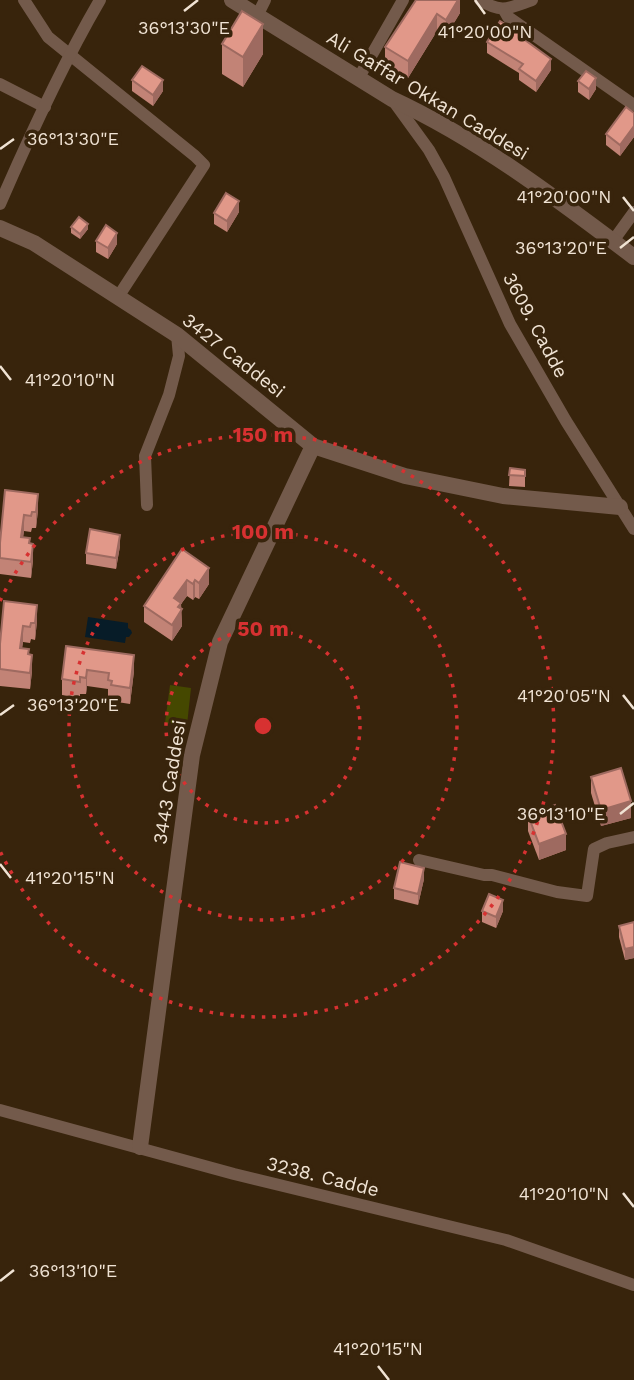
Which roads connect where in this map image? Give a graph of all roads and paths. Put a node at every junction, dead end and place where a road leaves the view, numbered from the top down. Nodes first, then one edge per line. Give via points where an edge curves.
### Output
1 (24, 0) edge
2 (100, 0) edge
3 (232, 0) edge
4 (265, 0) edge
5 (404, 0) edge
6 (480, 0) edge
7 (532, 0) edge
8 (503, 10) junction
9 (257, 16) junction
10 (70, 55) junction
11 (358, 79) junction
12 (0, 85) edge
13 (392, 99) junction
14 (634, 105) edge
15 (45, 107) junction
16 (0, 204) edge
17 (634, 212) edge
18 (0, 228) edge
19 (613, 241) junction
20 (634, 257) edge
21 (118, 297) junction
22 (177, 335) junction
23 (313, 446) junction
24 (148, 505) dead end
25 (620, 507) junction
26 (634, 529) edge
27 (634, 837) edge
28 (419, 860) dead end
29 (0, 1110) edge
30 (139, 1147) junction
31 (634, 1285) edge

1 - 10 street via 48,37
2 - 10 street
3 - 9 street, Ali Gaffar Okkan Caddesi
4 - 9 street
5 - 11 street
6 - 8 street
7 - 8 street
8 - 14 street
9 - 11 street, Ali Gaffar Okkan Caddesi
10 - 15 street
10 - 21 street via 204,165
11 - 13 street, Ali Gaffar Okkan Caddesi
12 - 15 street
13 - 19 street, Ali Gaffar Okkan Caddesi via 459,134
13 - 25 street, 3609. Cadde via 429,150 510,324
15 - 16 street
17 - 19 street
18 - 21 street, 3427 Caddesi via 34,243
19 - 20 street, Ali Gaffar Okkan Caddesi
21 - 22 street, 3427 Caddesi
22 - 23 street, 3427 Caddesi
22 - 24 street via 179,356 169,395 145,456
23 - 25 street, 3427 Caddesi via 405,476 503,496
23 - 30 street, 3443 Caddesi via 220,642 192,755
25 - 26 street, 3609. Cadde
27 - 28 street via 594,849 587,896
29 - 30 street, 3238. Cadde
30 - 31 street, 3238. Cadde via 506,1240

